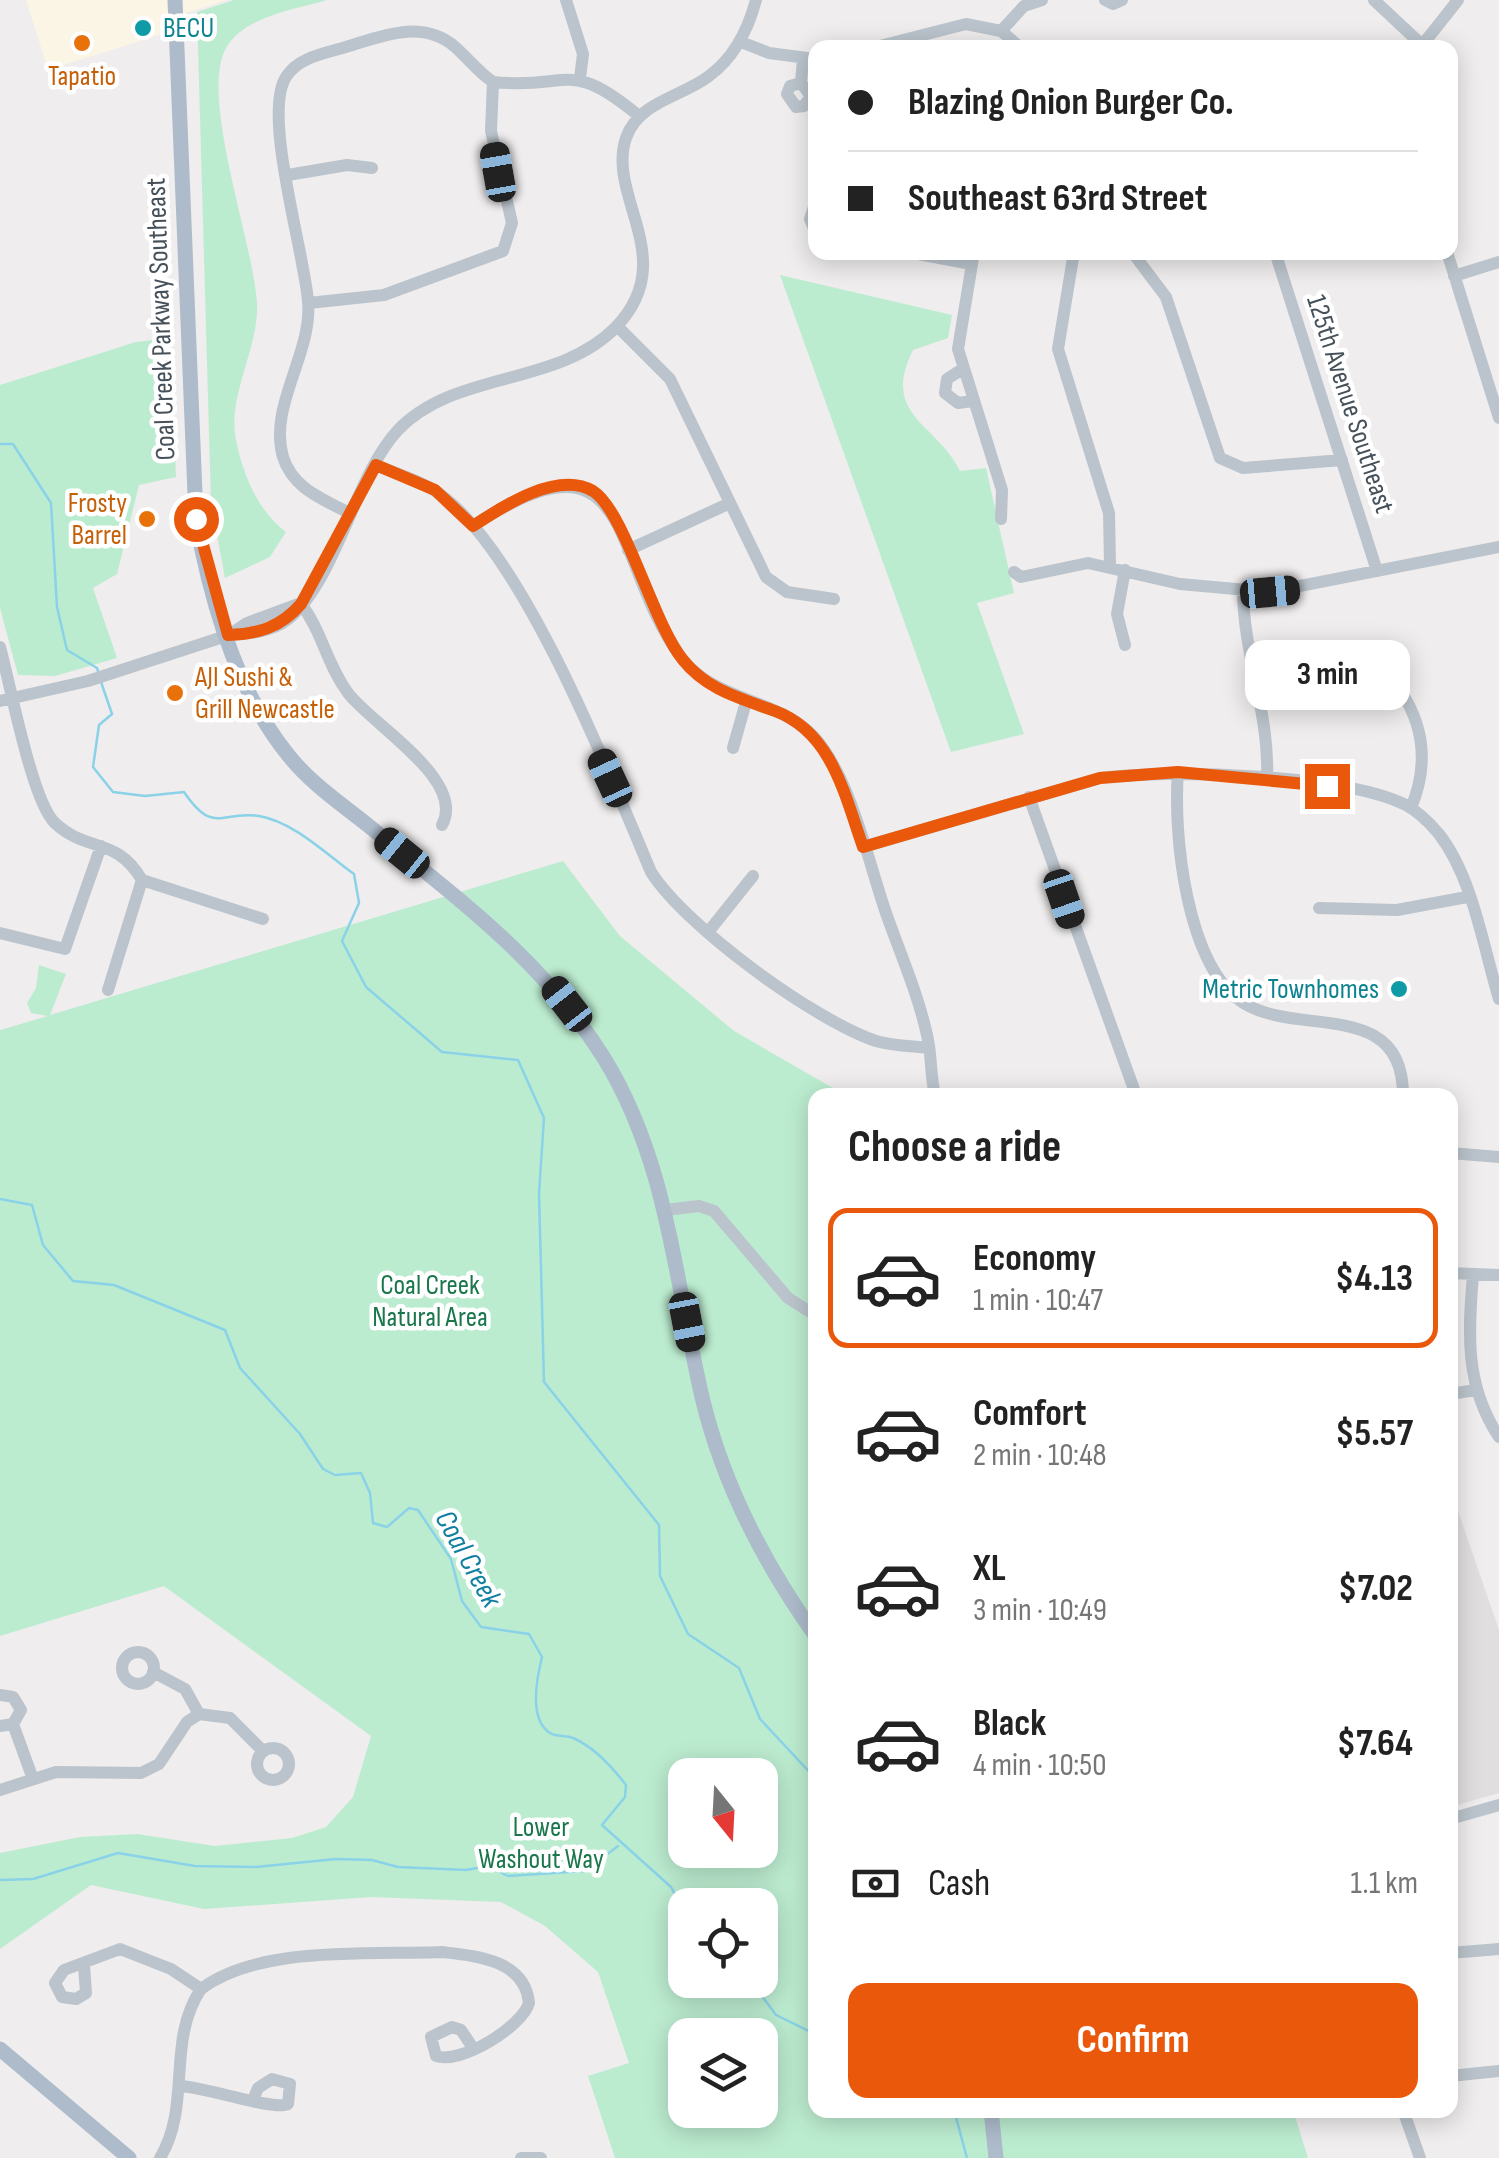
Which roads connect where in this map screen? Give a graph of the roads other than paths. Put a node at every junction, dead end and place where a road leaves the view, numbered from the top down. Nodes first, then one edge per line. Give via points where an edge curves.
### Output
1 (175, 0) edge
2 (566, 0) edge
3 (756, 0) edge
4 (1042, 0) edge
5 (1104, 0) edge
6 (1122, 0) edge
7 (1374, 0) edge
8 (1458, 0) edge
9 (1001, 31) junction
10 (917, 40) edge
11 (1012, 40) edge
12 (1415, 40) edge
13 (1426, 40) edge
14 (741, 42) junction
15 (808, 59) edge
16 (808, 62) edge
17 (580, 78) junction
18 (494, 82) junction
19 (801, 83) dead end
20 (639, 116) junction
21 (372, 168) dead end
22 (288, 175) junction
23 (972, 260) edge
24 (1073, 260) edge
25 (1138, 260) edge
26 (1278, 260) edge
27 (1449, 260) edge
28 (1499, 262) edge
29 (1454, 276) junction
30 (308, 303) junction
31 (617, 326) junction
32 (961, 370) junction
33 (1496, 397) edge
34 (972, 401) junction
35 (1499, 418) edge
36 (1342, 460) junction
37 (376, 465) junction
38 (730, 503) junction
39 (351, 514) junction
40 (1001, 519) dead end
41 (473, 526) junction
42 (1499, 547) edge
43 (628, 550) junction
44 (1110, 565) junction
45 (1125, 570) junction
46 (1377, 570) junction
47 (1014, 572) dead end
48 (1243, 592) junction
49 (834, 599) dead end
50 (301, 604) junction
51 (228, 635) junction
52 (1125, 646) dead end
53 (0, 648) edge
54 (1400, 690) dead end
55 (6, 699) edge
56 (746, 702) junction
57 (733, 748) dead end
58 (1178, 772) junction
59 (1266, 779) junction
60 (1029, 798) junction
61 (1412, 808) junction
62 (442, 824) dead end
63 (102, 846) junction
64 (863, 847) junction
65 (753, 876) dead end
66 (142, 880) junction
67 (1467, 897) junction
68 (1320, 908) dead end
69 (263, 919) dead end
70 (709, 931) junction
71 (0, 933) edge
72 (108, 990) dead end
73 (1499, 999) edge
74 (929, 1048) junction
75 (934, 1088) edge
76 (1133, 1088) edge
77 (1402, 1088) edge
78 (1458, 1154) edge
79 (1499, 1157) edge
80 (665, 1210) junction
81 (1458, 1274) edge
82 (1473, 1275) junction
83 (1499, 1275) edge
84 (808, 1310) edge
85 (1476, 1390) junction
86 (1458, 1393) edge
87 (1499, 1437) edge
88 (808, 1624) edge
89 (153, 1672) dead end
90 (0, 1695) edge
91 (199, 1714) junction
92 (7, 1725) edge
93 (263, 1751) dead end
94 (33, 1779) junction
95 (0, 1790) edge
96 (1499, 1805) edge
97 (1458, 1817) edge
98 (1499, 1949) edge
99 (1458, 1953) edge
100 (84, 1966) dead end
101 (201, 1990) junction
102 (473, 2048) dead end
103 (0, 2049) edge
104 (1499, 2072) edge
105 (1458, 2075) edge
106 (180, 2086) junction
107 (252, 2100) dead end
108 (992, 2118) edge
109 (1407, 2118) edge
110 (129, 2158) edge
111 (160, 2158) edge
112 (521, 2158) edge
113 (541, 2158) edge
114 (996, 2158) edge
115 (1420, 2158) edge

1 - 51 main road, Coal Creek Parkway Southeast via 196,519
2 - 17 street via 584,54
3 - 14 street
4 - 9 street via 1024,6
5 - 6 street
7 - 12 street
8 - 13 street
9 - 10 street via 966,24
9 - 11 street
14 - 15 street
14 - 20 street via 706,79
16 - 19 street
17 - 18 street
17 - 20 street
18 - 22 street via 452,44 422,31 396,32 308,59 285,78 276,116
18 - 30 street via 490,132 512,223 503,251 384,295
20 - 31 street via 622,156 642,232 642,265
21 - 22 street
22 - 30 street
23 - 32 street via 958,336
24 - 44 street via 1058,348 1109,513
25 - 36 street via 1166,298 1211,443 1225,462 1257,468
26 - 36 street, 125th Avenue Southeast
27 - 29 street
28 - 29 street
29 - 33 street
30 - 39 street via 282,420 284,461 304,489
31 - 37 street via 566,359 426,408 396,432
31 - 38 street via 670,378
32 - 34 street
32 - 34 street via 947,379 945,393 958,403
33 - 35 street
34 - 40 street via 1002,490
36 - 46 street, 125th Avenue Southeast
37 - 39 street
37 - 41 street via 435,490
38 - 43 street
38 - 49 street via 766,577 778,588
39 - 50 street
41 - 43 street via 534,493 582,488 606,505
41 - 70 street via 534,617 651,872
42 - 46 street
43 - 56 street via 684,662
44 - 45 street
44 - 47 street via 1076,564 1021,578
45 - 48 street
45 - 52 street via 1118,614
46 - 48 street via 1300,589
48 - 59 street via 1246,645 1266,720
50 - 51 street via 287,620
50 - 62 street via 348,693 427,768 445,800
51 - 55 street via 88,681
51 - 80 main road, Coal Creek Parkway Southeast via 256,706 291,760 516,946 567,1004 641,1129
53 - 55 street
54 - 61 street via 1422,740
55 - 63 street via 44,809 67,832
56 - 57 street
56 - 64 street via 814,736 840,782
58 - 59 street
58 - 60 street via 1100,778
58 - 77 street via 1180,876 1213,967 1240,1000 1270,1015 1362,1028 1399,1063
59 - 61 street via 1357,790
60 - 64 street
60 - 76 street
61 - 67 street via 1454,857
63 - 66 street via 120,852
63 - 71 street via 65,949
64 - 74 street
65 - 70 street
66 - 69 street
66 - 72 street
67 - 68 street via 1397,910
67 - 73 street
70 - 74 street via 815,1012 878,1042
74 - 75 street
78 - 79 street
80 - 84 street via 698,1206 714,1212 788,1298
80 - 88 main road, Coal Creek Parkway Southeast via 702,1397 726,1475 756,1543
81 - 82 street
82 - 83 street
82 - 85 street via 1468,1346
85 - 86 street
85 - 87 street
89 - 91 street via 185,1689
90 - 92 street via 20,1705
91 - 93 street via 230,1718
91 - 94 street via 159,1764 141,1773 56,1772
92 - 94 street
94 - 95 street
96 - 97 street
98 - 99 street
100 - 101 street via 110,1951 131,1952
101 - 102 street via 228,1971 259,1963 471,1956 516,1973 529,2003 511,2030
101 - 106 street via 182,2029
103 - 110 main road
104 - 105 street
106 - 107 street
106 - 111 street via 176,2120
108 - 114 main road
109 - 115 street
112 - 113 street

